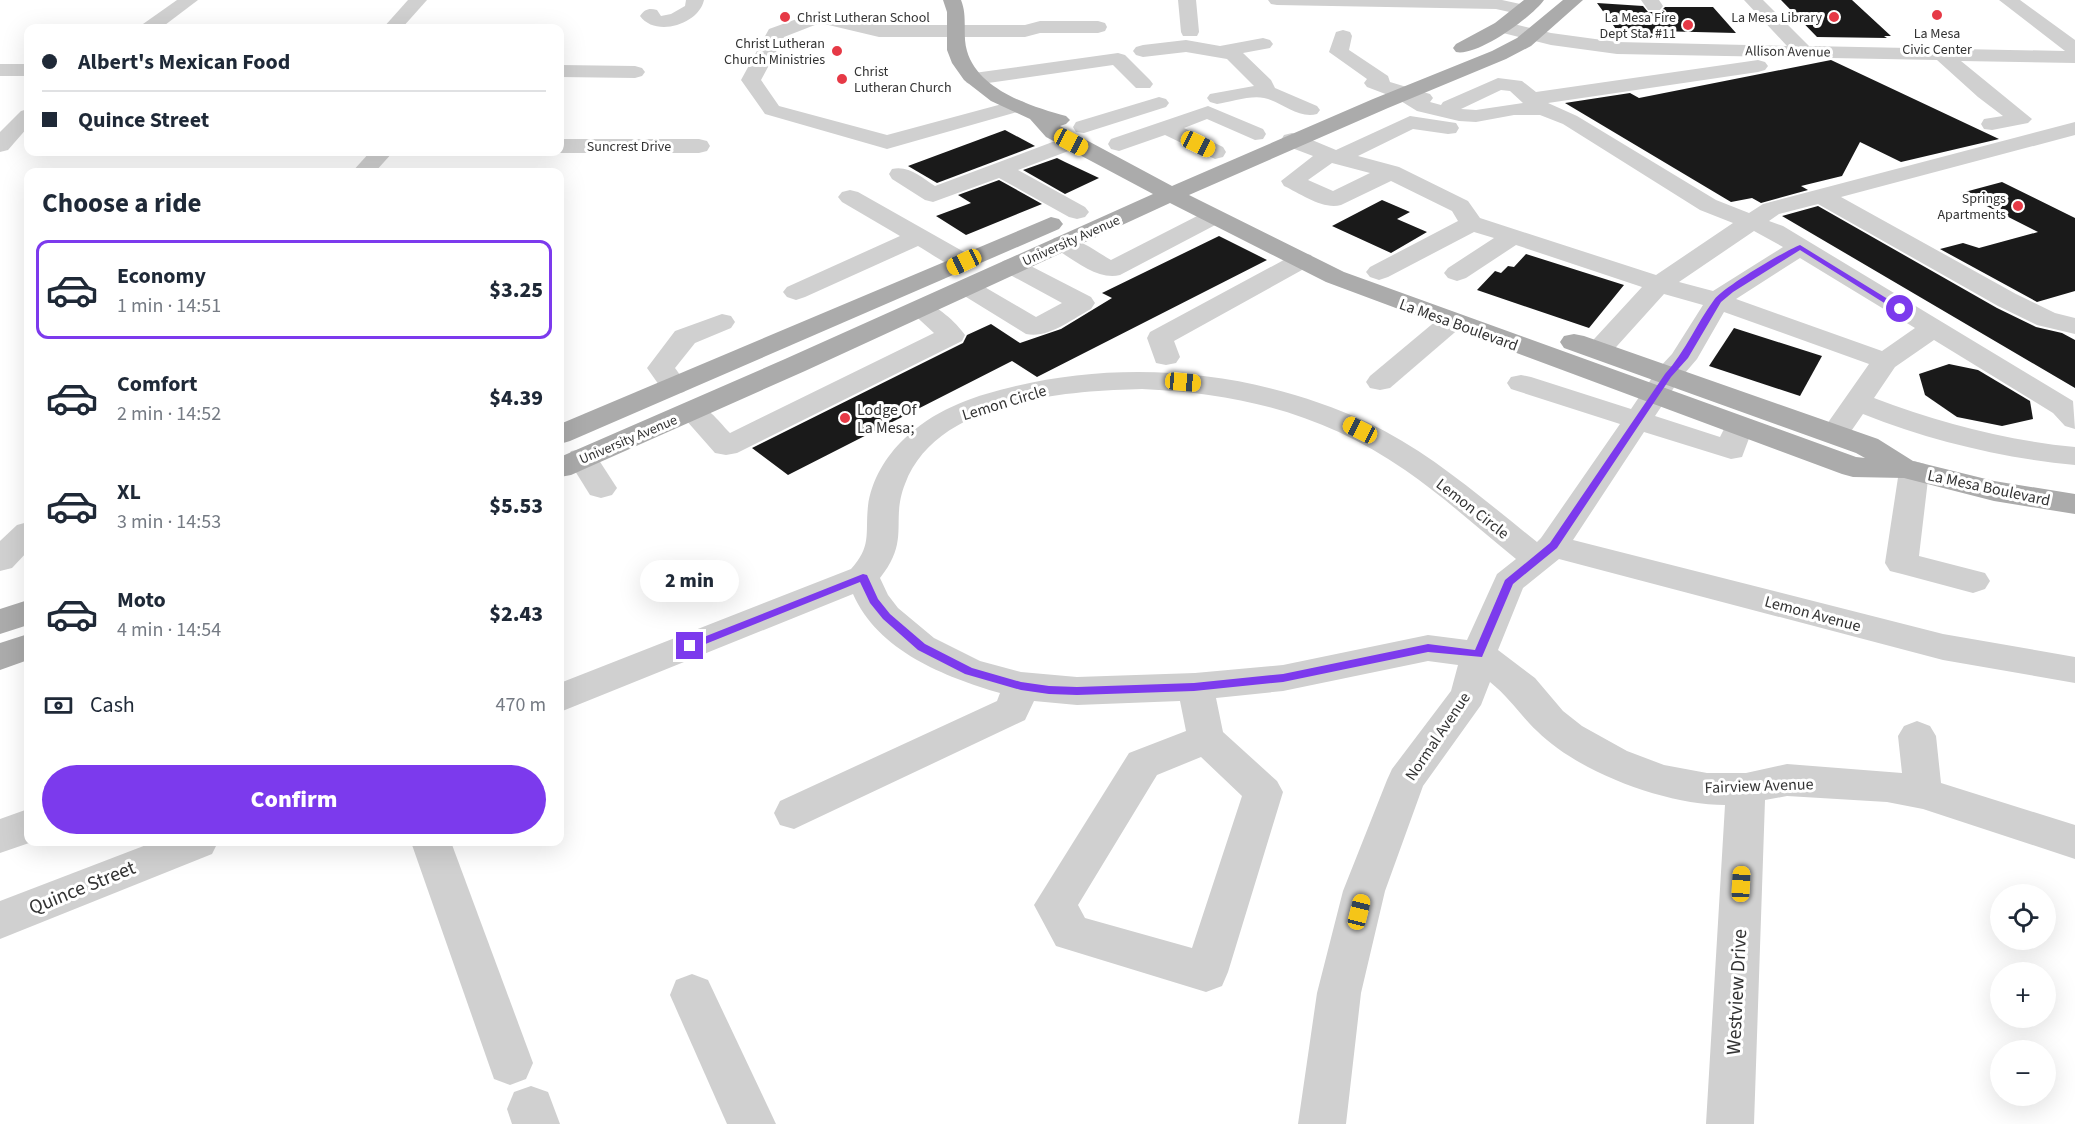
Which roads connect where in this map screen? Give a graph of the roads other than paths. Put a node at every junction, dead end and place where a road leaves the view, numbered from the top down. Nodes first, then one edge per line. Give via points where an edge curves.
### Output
1 (189, 0) edge
2 (418, 0) edge
3 (695, 0) edge
4 (952, 0) edge
5 (1187, 0) edge
6 (1277, 0) edge
7 (1574, 0) edge
8 (1753, 0) edge
9 (2008, 0) edge
10 (845, 2) dead end
11 (1529, 5) edge
12 (651, 14) dead end
13 (819, 17) junction
14 (156, 24) edge
15 (396, 24) edge
16 (1502, 27) junction
17 (1190, 32) dead end
18 (956, 34) junction
19 (1103, 35) dead end
20 (1343, 36) dead end
21 (1532, 36) junction
22 (1263, 44) dead end
23 (1682, 49) junction
24 (2075, 49) edge
25 (1143, 51) dead end
26 (1803, 51) junction
27 (1234, 54) junction
28 (1942, 54) junction
29 (1446, 55) dead end
30 (2075, 57) edge
31 (1774, 64) dead end
32 (1604, 65) dead end
33 (0, 70) edge
34 (24, 70) edge
35 (564, 71) edge
36 (1402, 71) dead end
37 (635, 72) dead end
38 (1697, 75) junction
39 (974, 79) junction
40 (1377, 81) junction
41 (1143, 84) dead end
42 (1265, 91) junction
43 (1352, 92) dead end
44 (994, 93) junction
45 (1402, 94) junction
46 (1217, 98) dead end
47 (1331, 101) dead end
48 (1159, 102) dead end
49 (1537, 104) junction
50 (1017, 106) junction
51 (1450, 106) junction
52 (1310, 110) junction
53 (1495, 113) junction
54 (906, 116) dead end
55 (24, 119) edge
56 (1992, 124) dead end
57 (1166, 127) junction
58 (1285, 128) junction
59 (2075, 128) edge
60 (1465, 130) dead end
61 (1255, 134) junction
62 (1078, 135) junction
63 (2039, 137) junction
64 (1119, 144) junction
65 (0, 145) edge
66 (564, 146) edge
67 (699, 146) dead end
68 (2066, 150) dead end
69 (1215, 152) junction
70 (378, 156) edge
71 (1333, 157) junction
72 (367, 168) edge
73 (1000, 169) junction
74 (1391, 172) junction
75 (900, 174) dead end
76 (1182, 178) junction
77 (1146, 182) junction
78 (1822, 196) junction
79 (850, 197) dead end
80 (1228, 208) junction
81 (1077, 212) junction
82 (1752, 222) junction
83 (1472, 223) junction
84 (919, 236) junction
85 (1513, 236) junction
86 (1063, 243) junction
87 (1800, 247) junction
88 (1302, 260) junction
89 (1012, 266) junction
90 (1379, 272) junction
91 (1457, 273) dead end
92 (965, 275) junction
93 (1659, 284) junction
94 (795, 292) dead end
95 (1718, 301) junction
96 (921, 309) junction
97 (1452, 321) junction
98 (722, 322) dead end
99 (2075, 326) edge
100 (1933, 328) junction
101 (1598, 350) junction
102 (1166, 357) dead end
103 (1885, 361) junction
104 (1380, 382) dead end
105 (1521, 382) dead end
106 (674, 386) junction
107 (1653, 397) junction
108 (1857, 402) junction
109 (692, 411) junction
110 (2075, 420) edge
111 (564, 433) edge
112 (1835, 434) junction
113 (2075, 456) edge
114 (571, 463) edge
115 (1909, 470) junction
116 (601, 488) dead end
117 (2075, 504) edge
118 (24, 537) edge
119 (1545, 552) junction
120 (0, 560) edge
121 (863, 577) junction
122 (1973, 581) dead end
123 (24, 613) edge
124 (0, 622) edge
125 (24, 648) edge
126 (1479, 654) junction
127 (0, 657) edge
128 (2075, 670) edge
129 (1021, 686) junction
130 (1194, 687) junction
131 (564, 696) edge
132 (1917, 736) dead end
133 (1206, 739) junction
134 (1746, 789) junction
135 (1923, 793) junction
136 (794, 813) dead end
137 (24, 827) edge
138 (0, 836) edge
139 (2075, 842) edge
140 (188, 846) edge
141 (432, 846) edge
142 (0, 920) edge
143 (692, 994) dead end
144 (510, 1063) dead end
145 (752, 1124) edge
146 (1322, 1124) edge
147 (1730, 1124) edge

1 - 14 street
2 - 15 street
3 - 12 street via 693,9 673,21 653,20
4 - 18 main road, La Mesa Boulevard via 957,16
5 - 17 street
6 - 11 street
7 - 21 main road, University Avenue
8 - 26 street
9 - 24 street
10 - 13 street
11 - 16 main road
13 - 18 street via 879,31
13 - 50 street via 776,33 752,80 771,110 852,132 885,132
16 - 21 street, Allison Avenue
16 - 29 main road
18 - 19 street via 1040,27
18 - 39 main road, La Mesa Boulevard via 957,53
20 - 40 street via 1339,52
21 - 23 street, Allison Avenue via 1599,46
21 - 45 main road, University Avenue via 1499,55
22 - 27 street via 1228,49
23 - 26 street, Allison Avenue
23 - 38 street
25 - 27 street via 1186,46
26 - 28 street, Allison Avenue
27 - 42 street via 1264,84
28 - 30 street, Allison Avenue
28 - 56 street via 1984,93 2021,118
31 - 38 street
32 - 38 street
33 - 34 street
35 - 37 street
36 - 40 main road
38 - 49 street
39 - 41 street via 1118,59
39 - 44 main road, La Mesa Boulevard
40 - 43 main road
40 - 45 street
42 - 46 street
42 - 52 street
44 - 50 main road, La Mesa Boulevard
44 - 54 street
45 - 51 street
45 - 53 street via 1436,111 1476,116
45 - 58 main road, University Avenue
47 - 52 main road, University Avenue
48 - 62 street
49 - 51 street via 1515,85 1498,84
49 - 53 street
49 - 82 street via 1570,120 1708,205
50 - 62 main road, La Mesa Boulevard via 1039,117 1054,132
51 - 53 street
52 - 58 main road, University Avenue
55 - 65 street
57 - 61 street via 1208,112
57 - 64 street
57 - 69 street
58 - 61 main road, University Avenue
58 - 71 street
58 - 76 main road, University Avenue
59 - 63 street
60 - 71 street via 1410,122
61 - 69 main road, University Avenue
62 - 64 main road, La Mesa Boulevard
62 - 73 street
62 - 77 main road, La Mesa Boulevard
63 - 68 street
63 - 78 street
64 - 76 main road, La Mesa Boulevard
66 - 67 street, Suncrest Drive
69 - 76 main road, University Avenue
70 - 72 street
71 - 74 street
71 - 74 street via 1292,181 1334,200
73 - 75 street via 933,195
73 - 81 street
74 - 83 street via 1460,206
76 - 77 main road, La Mesa Boulevard
76 - 80 main road, La Mesa Boulevard
76 - 86 main road, University Avenue
77 - 81 main road, University Avenue
78 - 82 street via 1771,209
78 - 99 street via 2026,310 2046,320
79 - 84 street
80 - 86 street via 1111,270
80 - 88 main road, La Mesa Boulevard
80 - 90 main road, La Mesa Boulevard
81 - 92 main road, University Avenue
82 - 87 street
82 - 93 street
83 - 85 street
83 - 90 street
84 - 92 street
84 - 94 street
85 - 91 street
85 - 93 street
86 - 89 main road, University Avenue
87 - 95 street
87 - 100 street
88 - 97 main road, La Mesa Boulevard
88 - 102 street via 1160,338
89 - 92 main road, University Avenue
89 - 92 street via 1082,303 1035,328
90 - 101 main road, La Mesa Boulevard
92 - 96 main road, University Avenue
92 - 106 main road, University Avenue
93 - 95 street
93 - 101 street
95 - 103 street
95 - 107 street, Normal Avenue
96 - 109 main road, University Avenue
96 - 109 street via 952,335 726,446
97 - 104 street
97 - 107 main road, La Mesa Boulevard
98 - 106 street via 684,337 661,368
100 - 103 street
100 - 110 street via 2063,407
101 - 107 main road, La Mesa Boulevard
103 - 108 street
105 - 107 street
106 - 111 main road, University Avenue
107 - 112 main road, La Mesa Boulevard
107 - 115 main road, La Mesa Boulevard via 1853,467
107 - 119 street, Normal Avenue
108 - 112 street
108 - 113 street via 1962,438
109 - 114 main road, University Avenue
112 - 115 main road, La Mesa Boulevard
114 - 116 street
115 - 117 main road, La Mesa Boulevard via 1994,491
115 - 122 street via 1902,563
118 - 120 street
119 - 121 street, Lemon Circle via 1415,464 1347,424 1259,394 1198,383 1137,380 1074,384 1013,396 957,415 927,434 894,473 884,507 881,552
119 - 126 street, Normal Avenue via 1509,582
119 - 128 street, Lemon Avenue via 1943,647
121 - 129 street via 886,617 922,647 969,671
121 - 131 street
123 - 124 main road
125 - 127 main road
126 - 130 street via 1428,648 1283,678
126 - 134 street, Fairview Avenue via 1522,688 1550,721 1613,762 1684,785
126 - 146 street, Normal Avenue via 1468,695 1406,780 1364,891 1339,993
129 - 130 street via 1077,691
129 - 136 street via 1012,710
130 - 133 street
132 - 135 street
133 - 133 street via 1143,764 1055,905 1071,933 1206,972 1263,792
134 - 135 street, Fairview Avenue via 1787,780 1887,786
134 - 147 street, Westview Drive
135 - 139 street, Fairview Avenue
137 - 138 street
140 - 142 street, Quince Street
141 - 144 street
143 - 145 street

